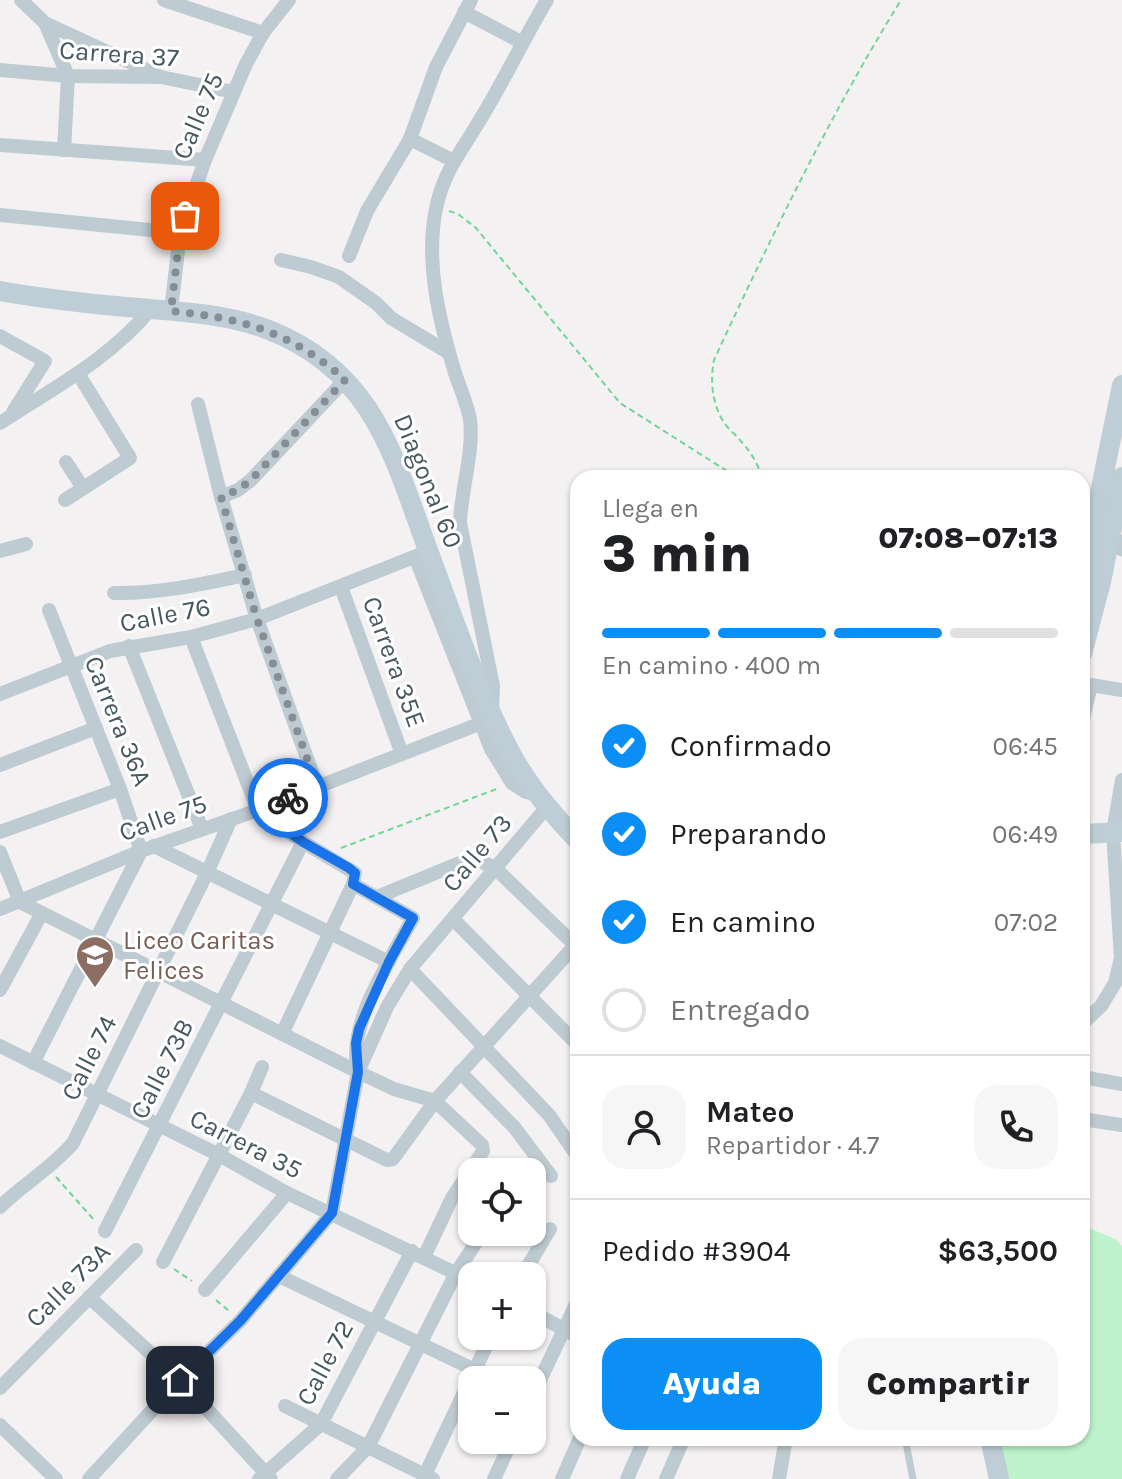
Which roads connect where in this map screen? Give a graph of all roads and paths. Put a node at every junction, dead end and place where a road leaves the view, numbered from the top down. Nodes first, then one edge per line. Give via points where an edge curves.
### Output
1 (164, 0) edge
2 (289, 0) edge
3 (547, 0) edge
4 (901, 0) edge
5 (468, 6) edge
6 (34, 12) edge
7 (263, 33) junction
8 (521, 42) junction
9 (0, 70) edge
10 (68, 76) junction
11 (161, 77) junction
12 (234, 92) junction
13 (410, 139) junction
14 (0, 145) edge
15 (64, 150) junction
16 (205, 160) junction
17 (452, 160) junction
18 (436, 207) junction
19 (0, 215) edge
20 (180, 233) junction
21 (349, 256) dead end
22 (281, 260) dead end
23 (0, 291) edge
24 (161, 310) junction
25 (0, 336) edge
26 (449, 353) junction
27 (79, 375) junction
28 (345, 380) junction
29 (1122, 385) edge
30 (198, 404) dead end
31 (4, 418) edge
32 (66, 462) dead end
33 (725, 470) edge
34 (760, 470) edge
35 (1122, 477) edge
36 (83, 488) junction
37 (221, 497) junction
38 (65, 500) dead end
39 (1119, 529) edge
40 (1090, 542) edge
41 (26, 544) dead end
42 (0, 551) edge
43 (1122, 553) edge
44 (422, 554) junction
45 (245, 575) junction
46 (341, 587) junction
47 (114, 593) dead end
48 (49, 610) dead end
49 (257, 619) junction
50 (1090, 627) edge
51 (191, 637) junction
52 (129, 646) junction
53 (69, 667) junction
54 (1090, 689) edge
55 (1122, 690) edge
56 (0, 694) edge
57 (486, 720) junction
58 (96, 728) junction
59 (402, 754) junction
60 (0, 765) edge
61 (1122, 780) edge
62 (512, 783) junction
63 (317, 786) junction
64 (120, 789) junction
65 (541, 801) junction
66 (258, 810) junction
67 (231, 819) junction
68 (202, 829) junction
69 (0, 832) edge
70 (570, 832) edge
71 (1118, 832) edge
72 (1090, 834) edge
73 (303, 842) junction
74 (148, 848) junction
75 (0, 852) edge
76 (323, 854) junction
77 (496, 869) junction
78 (207, 873) junction
79 (354, 881) junction
80 (377, 897) junction
81 (20, 902) junction
82 (271, 906) junction
83 (0, 909) edge
84 (42, 913) junction
85 (453, 919) junction
86 (328, 933) junction
87 (570, 938) edge
88 (96, 941) junction
89 (570, 952) edge
90 (389, 962) junction
91 (410, 969) junction
92 (159, 971) junction
93 (0, 990) edge
94 (530, 995) junction
95 (223, 1003) junction
96 (1090, 1016) edge
97 (282, 1034) junction
98 (570, 1037) edge
99 (0, 1046) edge
100 (484, 1046) junction
101 (33, 1063) junction
102 (262, 1067) dead end
103 (358, 1072) junction
104 (460, 1072) junction
105 (1090, 1078) edge
106 (1122, 1084) edge
107 (251, 1093) junction
108 (98, 1096) junction
109 (435, 1101) junction
110 (1090, 1120) edge
111 (1122, 1125) edge
112 (160, 1126) junction
113 (347, 1140) junction
114 (570, 1145) edge
115 (219, 1155) junction
116 (480, 1158) edge
117 (551, 1176) dead end
118 (287, 1193) junction
119 (458, 1196) edge
120 (0, 1207) edge
121 (332, 1213) junction
122 (105, 1231) dead end
123 (474, 1246) edge
124 (136, 1250) dead end
125 (418, 1254) junction
126 (163, 1262) dead end
127 (456, 1273) junction
128 (279, 1276) junction
129 (205, 1290) dead end
130 (89, 1297) junction
131 (570, 1315) edge
132 (546, 1320) edge
133 (374, 1322) junction
134 (563, 1329) junction
135 (570, 1333) edge
136 (421, 1344) junction
137 (467, 1366) edge
138 (546, 1366) edge
139 (180, 1380) junction
140 (0, 1388) edge
141 (285, 1406) dead end
142 (458, 1408) edge
143 (321, 1424) junction
144 (0, 1425) edge
145 (576, 1446) edge
146 (641, 1446) edge
147 (680, 1446) edge
148 (785, 1446) edge
149 (907, 1446) edge
150 (992, 1446) edge
151 (368, 1447) junction
152 (506, 1454) edge
153 (265, 1477) edge
154 (427, 1478) edge
155 (56, 1479) edge
156 (89, 1479) edge
157 (337, 1479) edge
158 (494, 1479) edge
159 (562, 1479) edge
160 (627, 1479) edge
161 (666, 1479) edge
162 (779, 1479) edge
163 (913, 1479) edge
164 (999, 1479) edge

1 - 7 street
2 - 7 street, Calle 75
3 - 8 street
4 - 34 path via 819,142 714,360 711,378 723,423
5 - 8 street
5 - 13 street via 436,67
6 - 10 street
6 - 11 street
7 - 12 street, Calle 75
8 - 17 street
9 - 10 street, Carrera 37
10 - 11 street, Carrera 37
10 - 15 street
11 - 12 street, Carrera 37
12 - 16 street, Calle 75
13 - 17 street
13 - 21 street via 367,211
14 - 15 street
15 - 16 street
16 - 20 street, Calle 75
17 - 18 street
18 - 26 street via 434,281
18 - 33 path via 458,214 476,228 620,403
19 - 20 street
20 - 24 street, Calle 75
22 - 26 street via 339,277 391,318
23 - 24 main road, Diagonal 60
24 - 27 street
24 - 28 main road, Diagonal 60 via 209,314 271,331
25 - 31 street via 45,361
26 - 57 street via 470,419 460,523 493,686
27 - 31 street
27 - 36 street via 130,458
28 - 37 street via 251,480
28 - 44 main road, Diagonal 60 via 388,443
29 - 40 main road
30 - 37 street
32 - 36 street
35 - 39 main road
36 - 38 street
37 - 45 street
39 - 43 lane
39 - 50 main road
41 - 42 street
44 - 46 street, Calle 76
44 - 57 main road, Diagonal 60
45 - 47 street via 180,588
45 - 49 street
46 - 49 street, Calle 76
46 - 59 street, Carrera 35E
48 - 53 street, Carrera 36A
49 - 51 street, Calle 76
49 - 63 street
51 - 52 street, Calle 76
51 - 66 street
52 - 53 street, Calle 76
52 - 68 street
53 - 56 street, Calle 76
53 - 58 street, Carrera 36A
54 - 55 street via 1091,685
57 - 59 street, Calle 75
57 - 62 street
57 - 65 main road, Diagonal 60
58 - 60 street
58 - 64 street, Carrera 36A
59 - 63 street, Calle 75
61 - 71 street
62 - 65 street
62 - 76 path
63 - 66 street, Calle 75
64 - 69 street
64 - 74 street, Carrera 36A
65 - 70 main road, Diagonal 60
65 - 77 street, Calle 73
66 - 67 street, Calle 75
66 - 73 street
67 - 68 street, Calle 75
67 - 78 street, Calle 74
68 - 74 street, Calle 75
71 - 72 main road
71 - 96 street via 1121,958 1115,983
73 - 76 street
73 - 82 street, Calle 73B
74 - 78 street
74 - 81 street, Calle 75
74 - 88 street
75 - 81 street
76 - 79 street via 355,873
77 - 80 street via 467,860
77 - 85 street, Calle 73
77 - 87 street
78 - 82 street
78 - 92 street, Calle 74
79 - 80 street
79 - 86 street
80 - 90 street via 413,918
81 - 83 street, Calle 75
81 - 84 street
82 - 86 street
82 - 95 street, Calle 73B
84 - 88 street
84 - 93 street
85 - 91 street, Calle 73
85 - 94 street
86 - 90 street
86 - 97 street
88 - 92 street
88 - 101 street
89 - 94 street
90 - 103 street via 359,1029
91 - 100 street
91 - 103 street, Calle 73
92 - 95 street
92 - 108 street, Calle 74
94 - 98 street
94 - 100 street
95 - 97 street
95 - 112 street, Calle 73B
97 - 103 street
99 - 101 street, Carrera 35
100 - 104 street
100 - 114 street via 549,1115
101 - 108 street, Carrera 35
102 - 107 street
103 - 109 street
103 - 113 street, Calle 73
104 - 109 street
104 - 117 street via 514,1127
105 - 106 street
107 - 113 street
107 - 115 street
108 - 112 street, Carrera 35
108 - 120 street, Calle 74 via 61,1157
109 - 113 street via 393,1159
109 - 116 street, Calle 72 via 482,1145
110 - 111 street
112 - 115 street, Carrera 35
112 - 122 street, Calle 73B
113 - 121 street, Calle 73
115 - 118 street, Carrera 35
115 - 126 street
118 - 121 street, Carrera 35
118 - 129 street
119 - 125 street, Calle 72
121 - 125 street, Carrera 35
121 - 128 street, Calle 73
123 - 127 street
124 - 130 street, Calle 73A
125 - 127 street, Carrera 35
125 - 133 street, Calle 72
127 - 136 street
128 - 133 street
128 - 139 street, Calle 73
130 - 139 street
130 - 140 street, Calle 73A
131 - 134 street
132 - 134 street
133 - 136 street
133 - 143 street, Calle 72
134 - 135 street
134 - 138 street
136 - 137 street
136 - 151 street
139 - 153 street
139 - 156 street, Calle 73
141 - 143 street
142 - 154 street
143 - 151 street
143 - 153 street, Calle 72
144 - 155 street
145 - 159 street
146 - 160 street
147 - 161 street
148 - 162 street
149 - 163 lane
150 - 164 main road
151 - 154 street
151 - 157 street
152 - 158 street

